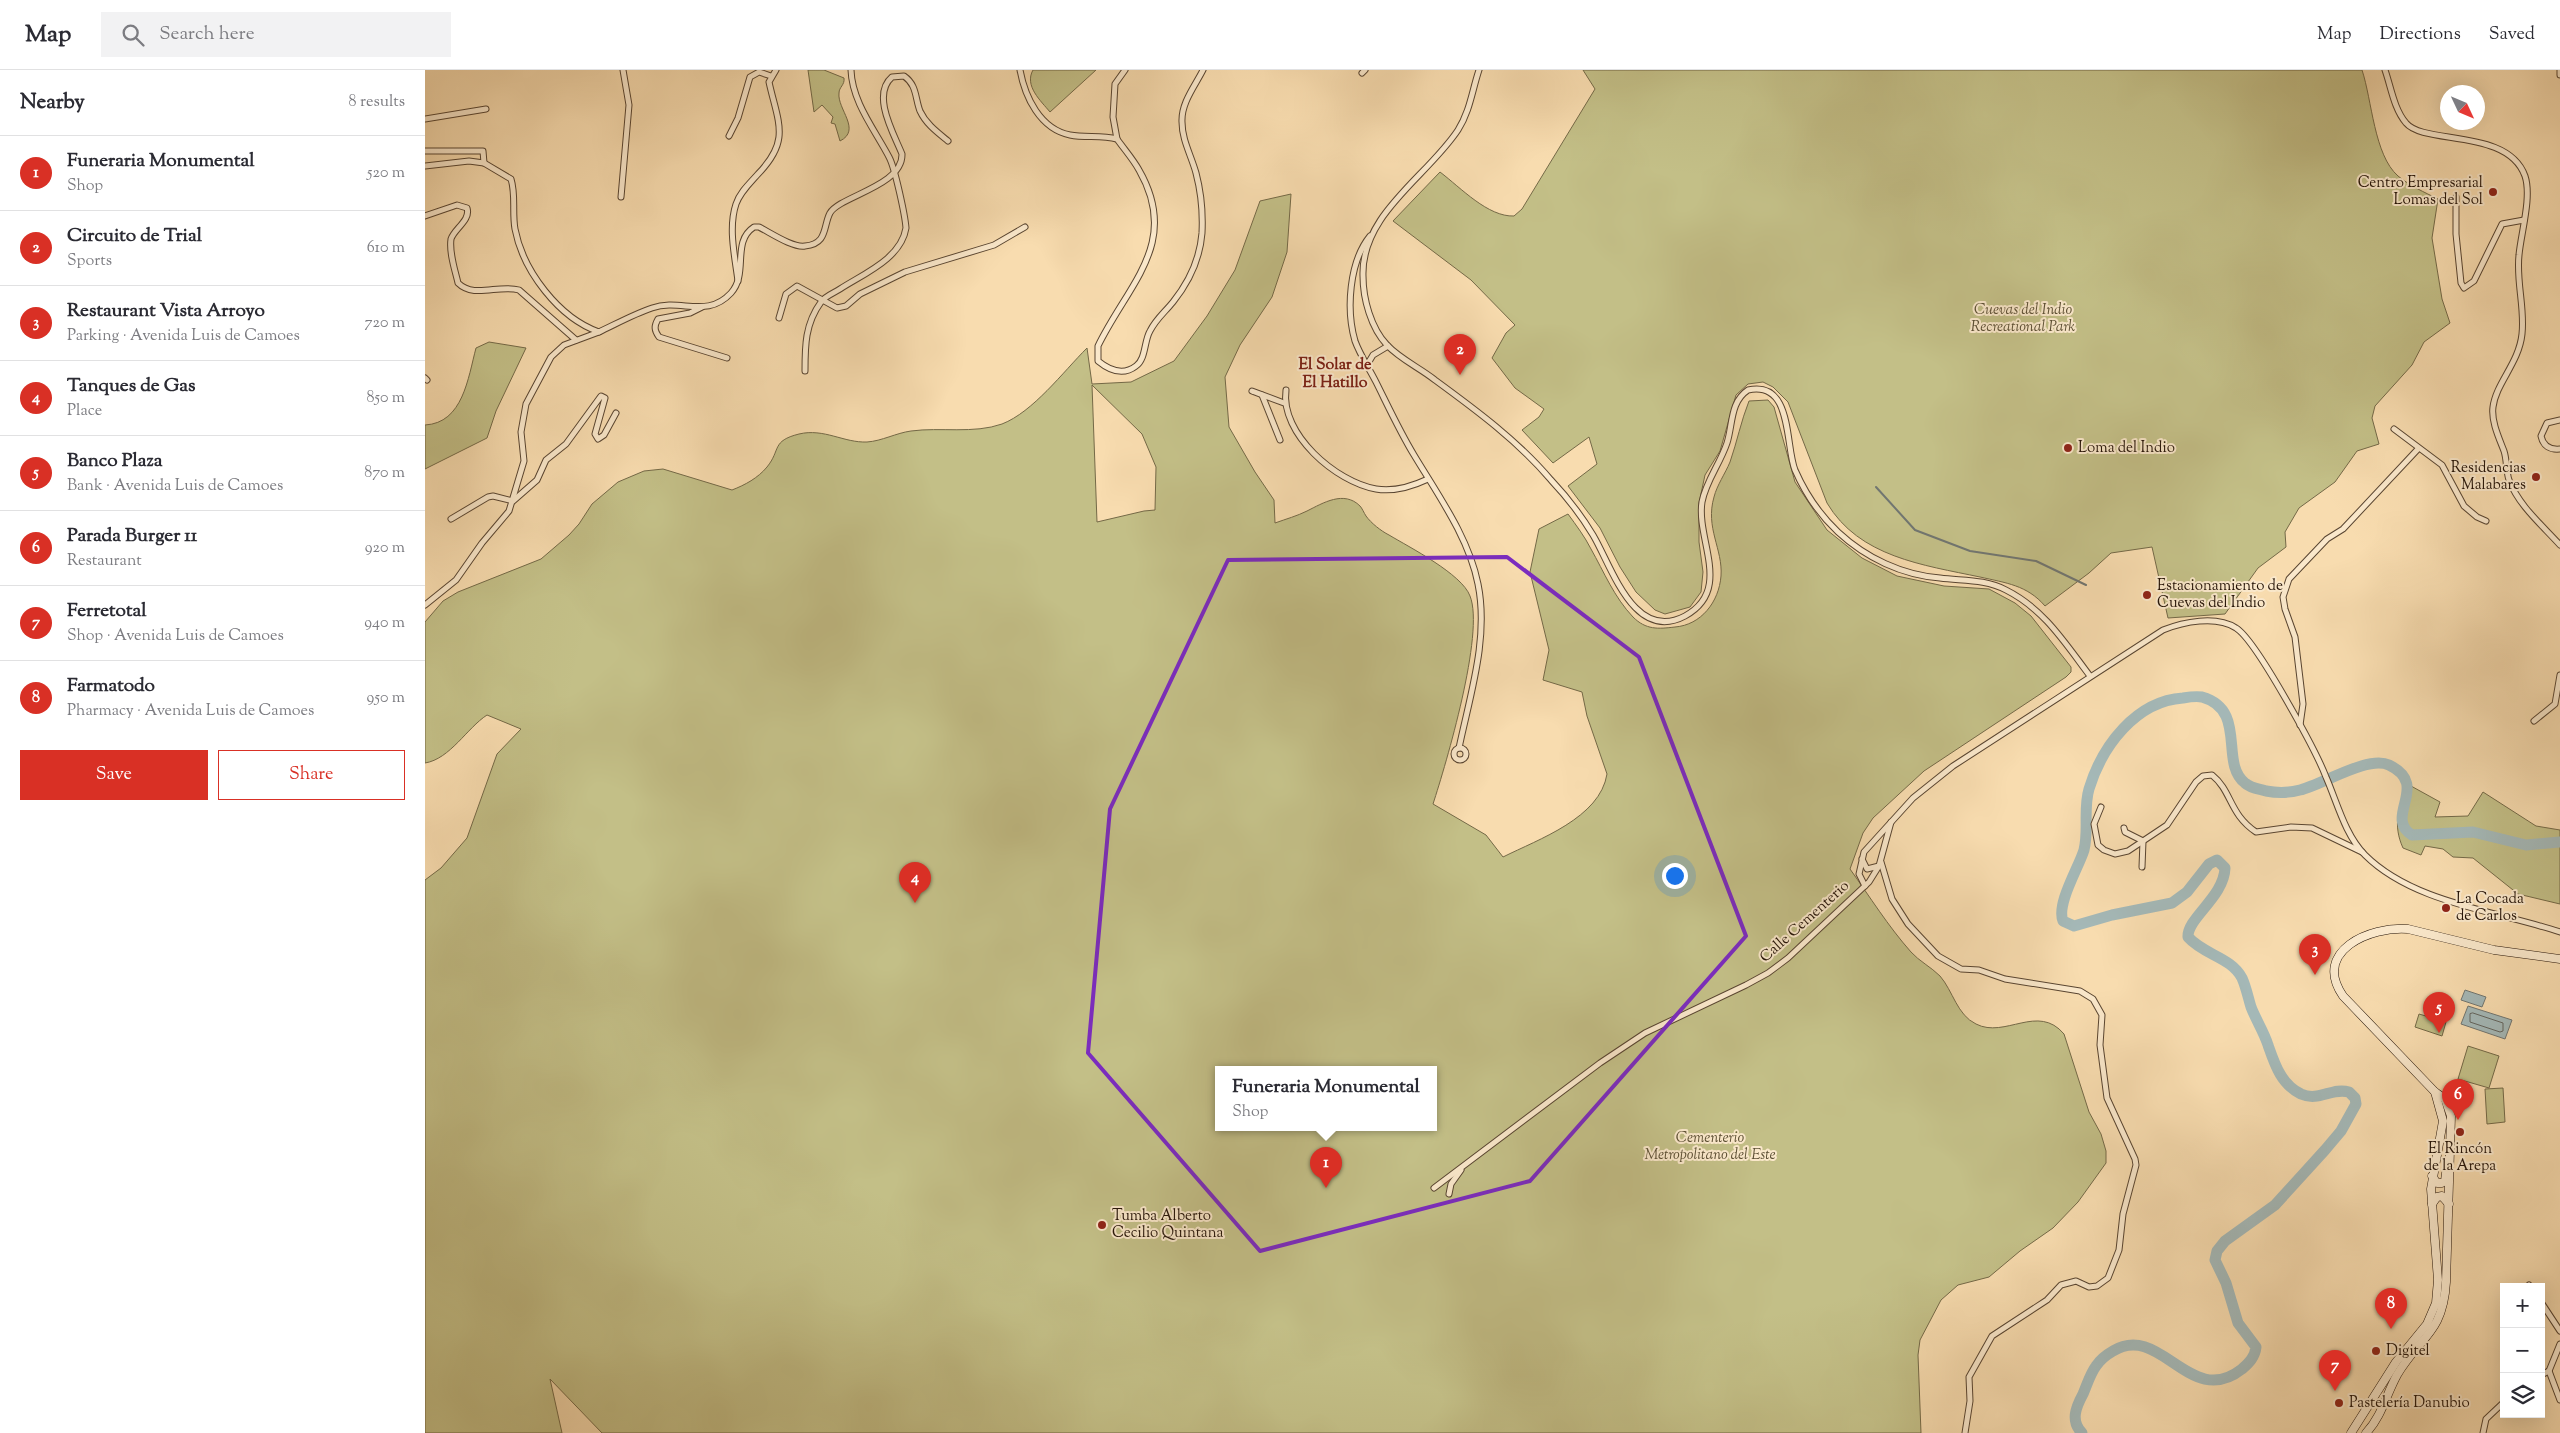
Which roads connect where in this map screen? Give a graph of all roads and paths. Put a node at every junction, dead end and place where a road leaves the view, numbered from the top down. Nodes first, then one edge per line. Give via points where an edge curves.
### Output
1 (623, 70) edge
2 (776, 70) edge
3 (851, 70) edge
4 (1020, 70) edge
5 (1125, 70) edge
6 (1203, 70) edge
7 (1479, 70) edge
8 (2385, 70) edge
9 (2560, 70) edge
10 (2560, 75) edge
11 (771, 76) junction
12 (486, 109) dead end
13 (425, 119) edge
14 (729, 136) dead end
15 (1117, 139) junction
16 (948, 141) dead end
17 (425, 151) edge
18 (484, 162) junction
19 (425, 166) edge
20 (893, 172) junction
21 (621, 197) dead end
22 (2456, 197) dead end
23 (425, 216) edge
24 (2523, 220) junction
25 (1025, 227) dead end
26 (1372, 234) junction
27 (738, 284) junction
28 (822, 300) junction
29 (702, 308) junction
30 (779, 318) dead end
31 (599, 332) junction
32 (576, 340) junction
33 (1388, 346) junction
34 (727, 358) dead end
35 (1367, 365) junction
36 (805, 372) dead end
37 (1286, 390) dead end
38 (1252, 391) dead end
39 (1262, 394) junction
40 (1285, 403) junction
41 (616, 413) dead end
42 (2560, 420) edge
43 (2394, 429) dead end
44 (1279, 440) dead end
45 (2418, 449) junction
46 (2560, 449) edge
47 (1428, 479) junction
48 (513, 501) junction
49 (451, 519) dead end
50 (2485, 521) dead end
51 (2560, 545) edge
52 (425, 605) edge
53 (2560, 675) edge
54 (2090, 676) junction
55 (2534, 721) dead end
56 (2300, 726) junction
57 (1459, 748) dead end
58 (2101, 808) dead end
59 (1893, 819) junction
60 (2124, 828) dead end
61 (2143, 841) junction
62 (2362, 852) junction
63 (1862, 859) junction
64 (1880, 864) junction
65 (2142, 867) dead end
66 (1865, 886) junction
67 (2560, 932) edge
68 (2560, 959) edge
69 (2435, 1092) junction
70 (2449, 1162) junction
71 (1464, 1166) junction
72 (2432, 1176) junction
73 (1434, 1188) dead end
74 (1449, 1194) dead end
75 (2449, 1204) junction
76 (2432, 1205) junction
77 (2545, 1308) edge
78 (2560, 1331) edge
79 (2560, 1344) edge
80 (2549, 1371) junction
81 (2545, 1373) edge
82 (2560, 1400) edge
83 (2500, 1406) edge
84 (2381, 1413) junction
85 (2360, 1419) junction
86 (1965, 1433) edge
87 (2351, 1433) edge
88 (2366, 1433) edge
89 (2483, 1433) edge

1 - 21 street via 629,105
2 - 11 street
3 - 20 street via 855,92 891,160
4 - 15 street via 1030,104 1055,130 1069,135
5 - 15 street via 1115,84 1113,123
6 - 15 street via 1185,104 1181,121 1184,142 1196,173 1202,209 1198,256 1190,277 1149,333 1142,357 1136,366 1122,371 1109,370 1098,361 1098,346 1152,250 1155,213 1139,170
7 - 26 street via 1471,104 1459,128 1389,209
8 - 24 street via 2406,124 2417,130 2477,141 2511,157 2525,175 2528,193
9 - 10 street
11 - 14 street via 759,72 750,77
11 - 27 street via 769,82 780,142 768,164 743,191 733,214
12 - 13 street
16 - 20 street via 924,118 909,80 904,76 892,77 884,88 884,106 903,160
17 - 18 street via 483,151
18 - 19 street
18 - 31 street via 511,179 515,228 537,279 566,314
20 - 27 street via 873,189 834,208 826,232 818,242 794,245 759,227 748,231 742,239
20 - 28 street via 905,218 904,237 892,254
22 - 24 street via 2456,234 2464,288 2474,281 2502,224
23 - 32 street via 457,205 467,208 466,218 451,240 458,283 467,290 511,287 519,290
24 - 51 street via 2517,267 2522,333 2519,353 2493,407 2516,495
25 - 28 street via 994,245 905,272 860,294 846,306 837,308
26 - 33 street via 1363,270 1365,294 1377,330
26 - 35 street via 1362,246 1355,268 1351,304 1356,343
27 - 29 street via 718,304
28 - 30 street via 797,286 786,294
28 - 36 street via 810,321 805,340
29 - 31 street via 673,304 652,307
29 - 34 street via 690,314 658,318 655,332 659,338
31 - 32 street
32 - 48 street via 563,345 551,356 526,404 521,432 524,461
33 - 35 street via 1376,352
33 - 54 street via 1501,431 1537,464 1583,520 1631,604 1648,618 1678,619 1694,610 1706,594 1711,565 1702,501 1727,445 1735,404 1748,390 1759,389 1770,393 1783,409 1794,468 1805,491 1830,524 1849,542 1899,570 1931,577 1979,581 2013,594 2049,622
35 - 47 street
37 - 40 street
38 - 39 street
39 - 40 street
39 - 44 street
40 - 47 street via 1303,439 1319,460 1337,474 1385,489 1414,486
41 - 48 street via 604,435 598,439 595,434 605,398 601,396 566,444 546,460 537,480
42 - 46 street via 2547,423 2541,436 2549,448
43 - 45 street
45 - 50 street via 2442,465 2464,506
45 - 56 street via 2343,530 2327,540 2289,579 2283,597 2295,637 2303,704
47 - 57 street via 1466,546 1479,585 1479,658
48 - 49 street via 488,497
48 - 52 street via 509,511 456,580
53 - 55 street via 2555,704
54 - 56 street via 2163,630 2197,622 2222,623 2236,627 2246,637
54 - 59 street via 1953,766
56 - 62 street
58 - 61 street via 2094,824 2099,845 2104,850 2115,854 2128,851
59 - 63 street via 1864,852
59 - 64 street
60 - 61 street via 2125,832
61 - 62 street via 2167,825 2196,782 2211,775 2220,782 2233,810 2245,825 2256,832 2312,828
61 - 65 street
62 - 67 street via 2412,889
63 - 64 street via 1867,869
63 - 66 street, Calle Cementerio via 1859,874
64 - 66 street
64 - 86 street via 1892,899 1908,924 1938,956 1961,969 2079,991 2093,999 2102,1015 2100,1044 2107,1098 2136,1165 2123,1214 2119,1250 2108,1278 2097,1286 2089,1287 2076,1281 2061,1285 2047,1300 1992,1336 1969,1377 1970,1401
66 - 71 street, Calle Cementerio via 1768,973 1645,1033
68 - 69 street via 2494,950 2393,928 2363,936 2341,953 2335,964 2334,976 2343,996
69 - 70 street via 2442,1096 2450,1110
69 - 72 street via 2443,1115 2443,1129
70 - 72 street via 2444,1182 2437,1183
70 - 75 street
71 - 73 street, Calle Cementerio
71 - 74 street, Calle Cementerio via 1451,1184
72 - 76 street
75 - 76 street via 2442,1196 2437,1197
75 - 84 street via 2443,1309 2429,1335 2398,1374
76 - 85 street via 2438,1274 2436,1303 2427,1324 2396,1362
77 - 78 street
79 - 80 street
80 - 81 street
80 - 82 street
83 - 89 street via 2486,1419
84 - 85 street via 2375,1404
84 - 88 street
85 - 87 street

